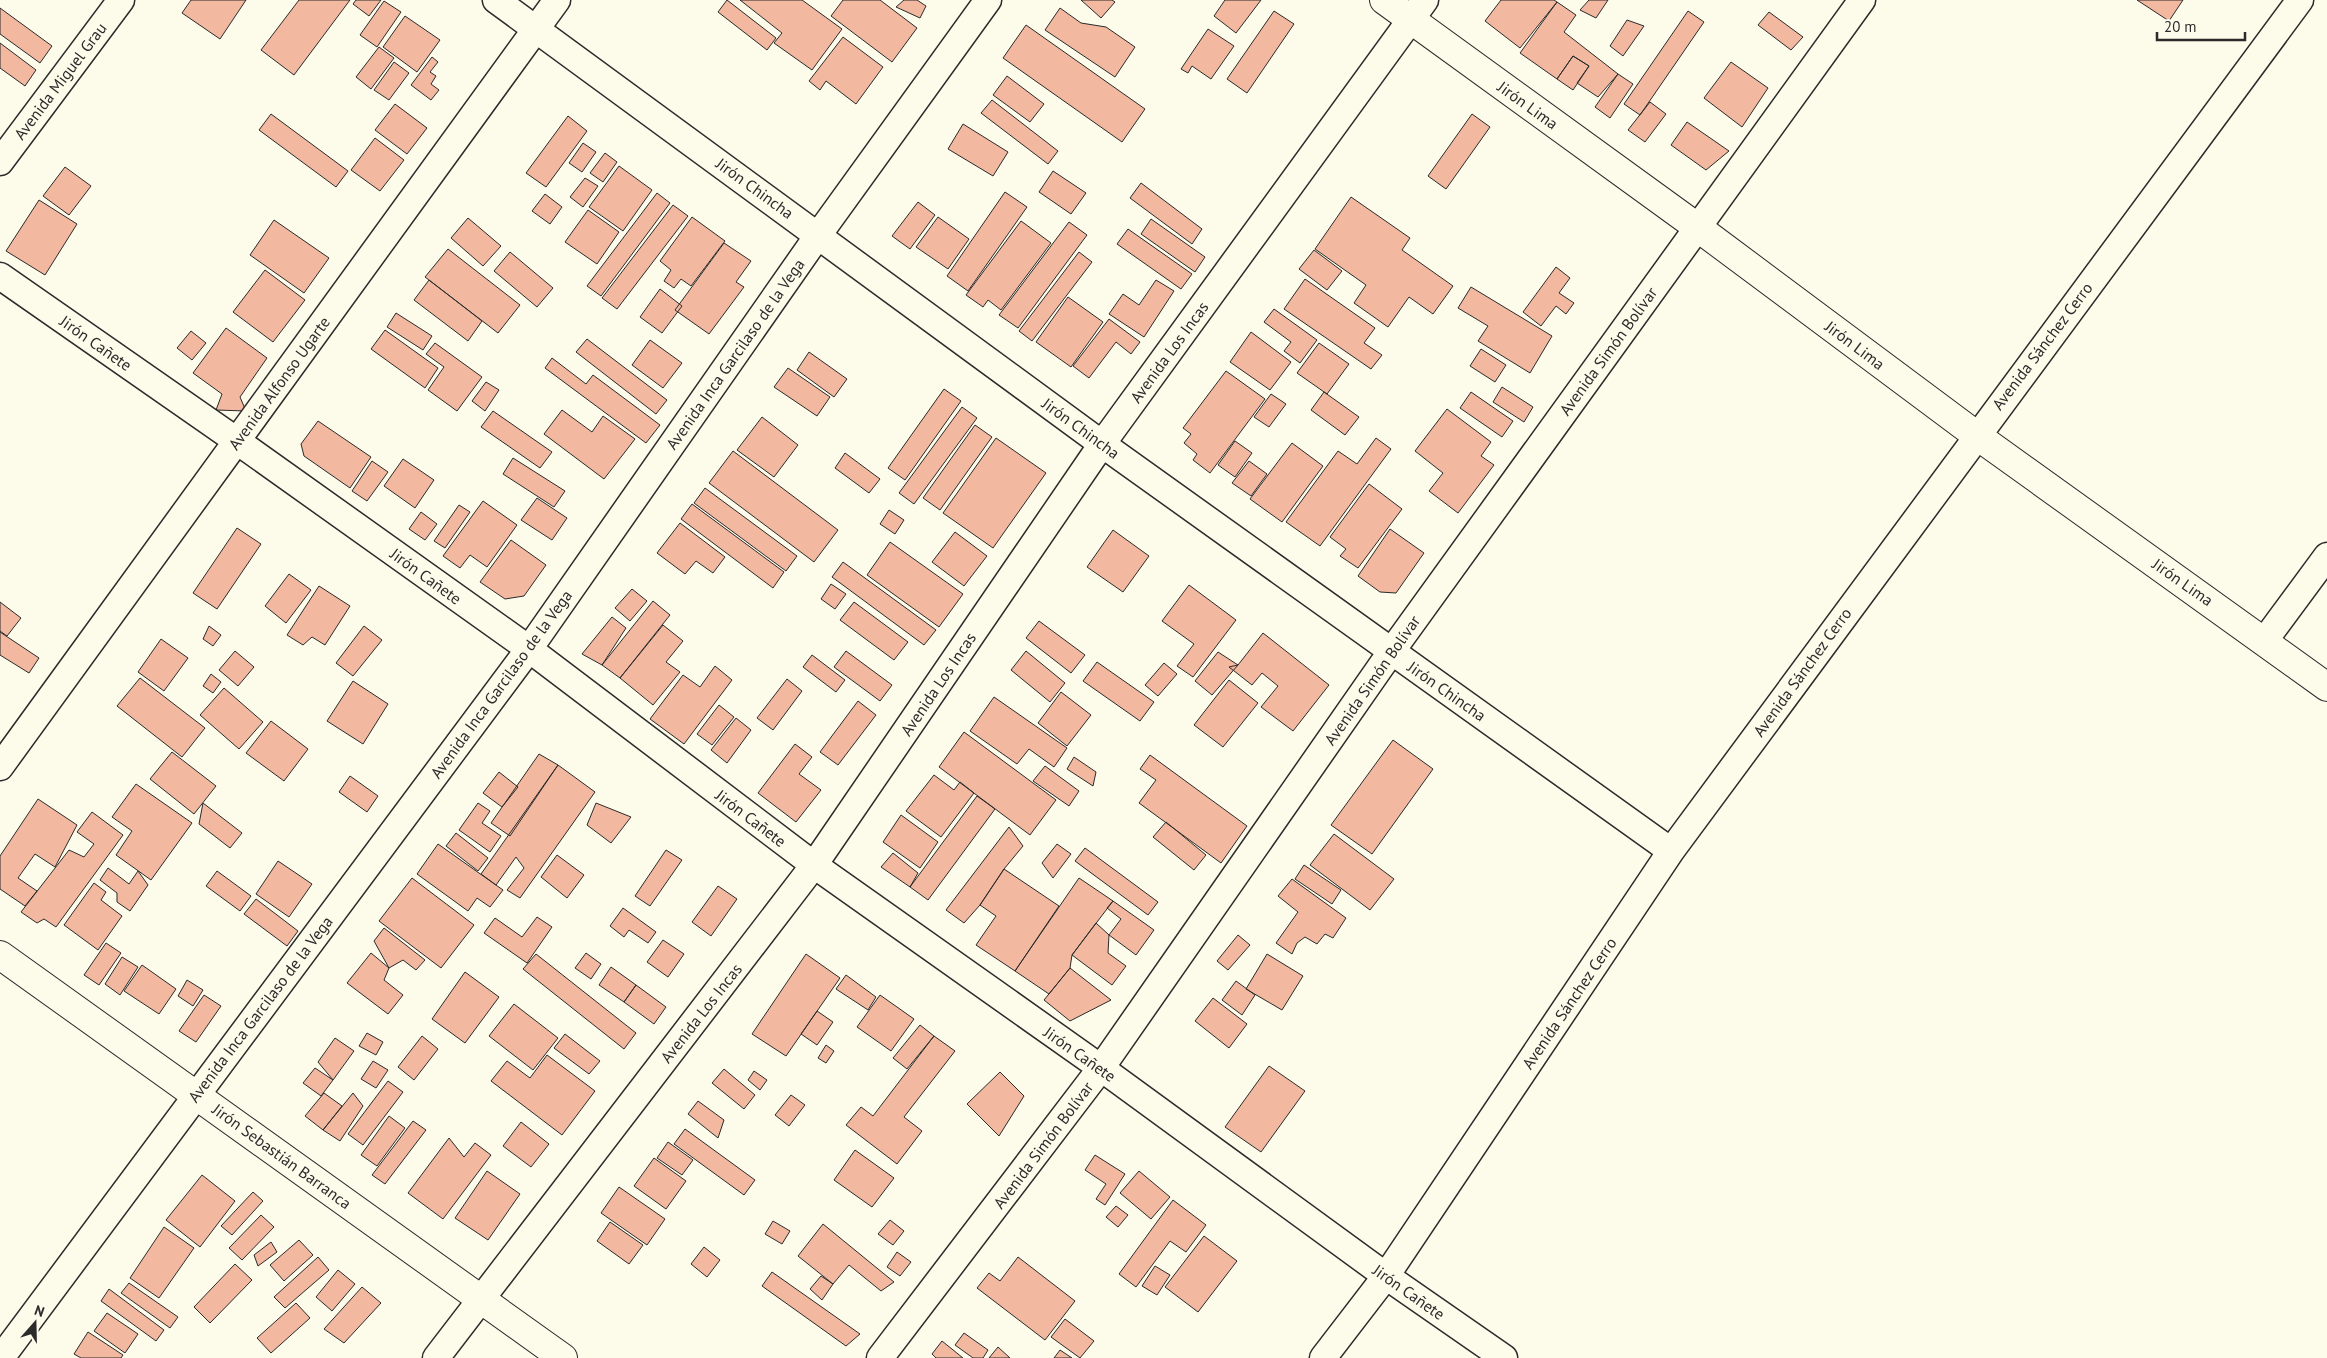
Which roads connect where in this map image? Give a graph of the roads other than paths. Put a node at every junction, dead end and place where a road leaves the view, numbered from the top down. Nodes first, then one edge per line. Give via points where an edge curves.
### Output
1 (121, 0) edge
2 (496, 0) edge
3 (557, 0) edge
4 (988, 0) edge
5 (1384, 0) edge
6 (1862, 0) edge
7 (2300, 0) edge
8 (1418, 10) edge
9 (536, 29) junction
10 (0, 162) edge
11 (1697, 227) junction
12 (819, 234) junction
13 (0, 276) edge
14 (1976, 435) junction
15 (237, 441) junction
16 (1102, 444) junction
17 (2327, 556) edge
18 (2265, 640) junction
19 (528, 650) junction
20 (1391, 652) junction
21 (2327, 687) edge
22 (0, 767) edge
23 (1671, 851) junction
24 (814, 865) junction
25 (0, 954) edge
26 (1101, 1068) junction
27 (195, 1095) junction
28 (1386, 1276) junction
29 (481, 1299) junction
30 (1, 1358) edge
31 (436, 1358) edge
32 (563, 1358) edge
33 (880, 1358) edge
34 (1323, 1358) edge
35 (1504, 1358) edge

1 - 10 street, Avenida Miguel Grau
2 - 9 street, Jirón Chincha
3 - 9 street, Avenida Alfonso Ugarte
4 - 12 street, Avenida Inca Garcilaso de la Vega
5 - 8 street, Jirón Lima
6 - 11 street, Avenida Simón Bolívar
7 - 14 street, Avenida Sánchez Cerro
8 - 11 street, Jirón Lima
8 - 16 street, Avenida Los Incas
9 - 12 street, Jirón Chincha
9 - 15 street, Avenida Alfonso Ugarte
11 - 14 street, Jirón Lima
11 - 20 street, Avenida Simón Bolívar
12 - 16 street, Jirón Chincha
12 - 19 street, Avenida Inca Garcilaso de la Vega
13 - 15 street, Jirón Cañete
14 - 18 street, Jirón Lima
14 - 23 street, Avenida Sánchez Cerro
15 - 19 street, Jirón Cañete
15 - 22 street, Avenida Alfonso Ugarte
16 - 20 street, Jirón Chincha
16 - 24 street, Avenida Los Incas
17 - 18 street
18 - 21 street, Jirón Lima
19 - 24 street, Jirón Cañete
19 - 27 street, Avenida Inca Garcilaso de la Vega
20 - 23 street, Jirón Chincha
20 - 26 street, Avenida Simón Bolívar
23 - 28 street, Avenida Sánchez Cerro
24 - 26 street, Jirón Cañete
24 - 29 street, Avenida Los Incas
25 - 27 street, Jirón Sebastián Barranca
26 - 28 street, Jirón Cañete
26 - 33 street, Avenida Simón Bolívar
27 - 29 street, Jirón Sebastián Barranca
27 - 30 street, Avenida Inca Garcilaso de la Vega
28 - 34 street, Avenida Sánchez Cerro
28 - 35 street, Jirón Cañete
29 - 31 street, Avenida Los Incas
29 - 32 street, Jirón Sebastián Barranca

